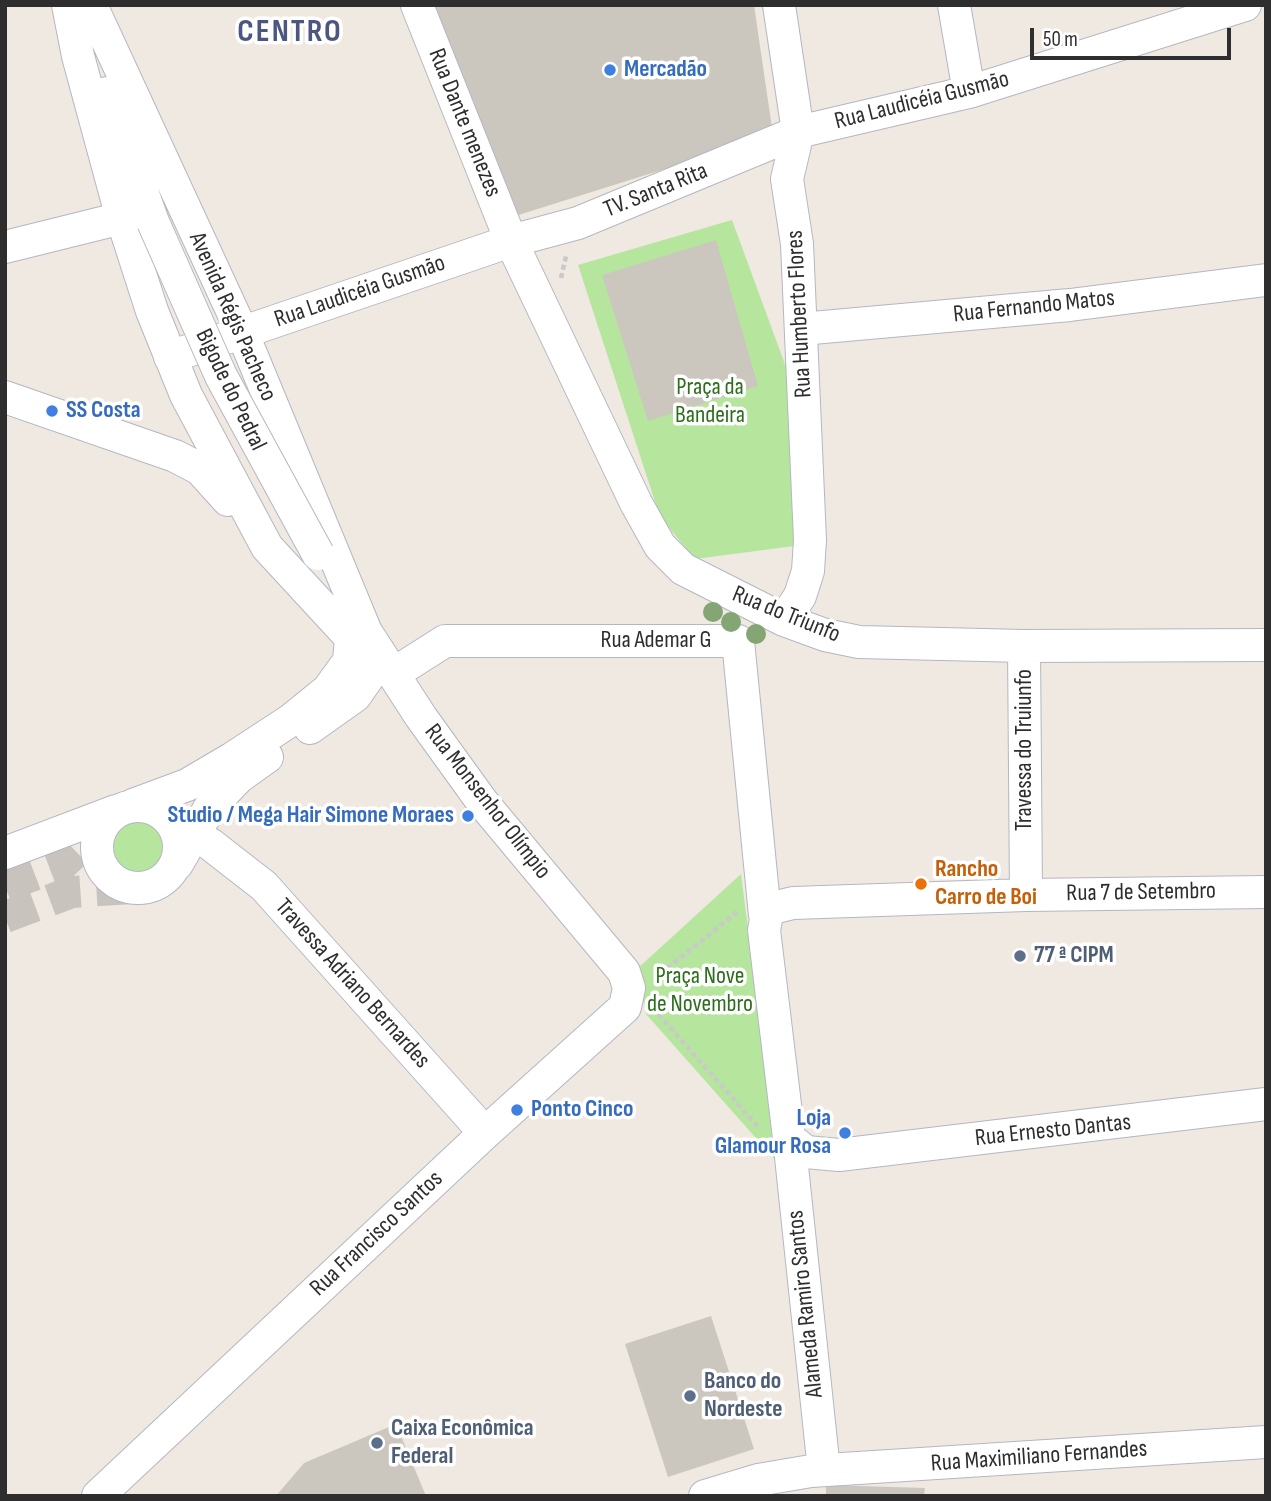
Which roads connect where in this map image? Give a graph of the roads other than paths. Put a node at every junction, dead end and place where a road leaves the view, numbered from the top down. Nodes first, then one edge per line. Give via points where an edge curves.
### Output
1 (68, 5) edge
2 (77, 5) edge
3 (91, 5) edge
4 (417, 5) edge
5 (779, 5) edge
6 (954, 5) edge
7 (1245, 5) edge
8 (969, 92) junction
9 (798, 132) junction
10 (122, 218) junction
11 (153, 222) joint
12 (510, 242) junction
13 (5, 247) edge
14 (1266, 280) edge
15 (801, 329) junction
16 (242, 332) junction
17 (170, 357) junction
18 (5, 397) edge
19 (267, 547) junction
20 (784, 620) junction
21 (359, 635) junction
22 (1266, 645) edge
23 (1024, 646) junction
24 (393, 674) junction
25 (124, 808) junction
26 (210, 844) dead end
27 (5, 853) edge
28 (177, 864) junction
29 (1266, 892) edge
30 (1026, 895) junction
31 (764, 903) junction
32 (623, 978) joint
33 (1266, 1104) edge
34 (485, 1133) junction
35 (790, 1151) junction
36 (1266, 1442) edge
37 (815, 1479) edge
38 (758, 1488) edge
39 (98, 1496) edge
40 (705, 1496) edge

1 - 10 street
2 - 11 street, Avenida Régis Pacheco
3 - 16 street, Avenida Régis Pacheco
4 - 12 street, Rua Dante menezes
5 - 9 street, Rua Humberto Flores
6 - 8 street
7 - 8 street, Rua Laudicéia Gusmão
8 - 9 street, Rua Laudicéia Gusmão
9 - 12 street, TV. Santa Rita via 578,223
9 - 15 street, Rua Humberto Flores via 787,179 797,244
10 - 13 street
10 - 17 street
11 - 21 street, Bigode do Pedral, bridge via 221,376
12 - 16 street, Rua Laudicéia Gusmão
12 - 20 street, Rua do Triunfo via 660,546 683,569
14 - 15 street, Rua Fernando Matos via 1070,305
15 - 20 street, Rua Humberto Flores via 810,540 800,596
16 - 17 street, Rua Laudicéia Gusmão
16 - 21 street, Avenida Régis Pacheco
17 - 19 street
18 - 19 street via 201,469
19 - 21 street
20 - 23 street, Rua do Triunfo via 859,642
21 - 24 street, Rua Monsenhor Olímpio
21 - 25 street via 349,661 328,690 291,720 187,785
21 - 28 street via 372,654 369,676 355,695 239,778 210,807
22 - 23 street, Rua do Triunfo
23 - 30 street, Travessa do Truiunfo
24 - 31 street, Rua Ademar G via 445,641 737,641
24 - 32 street, Rua Monsenhor Olímpio via 483,803
25 - 27 street
25 - 28 street via 158,809 172,822 180,843
25 - 28 street via 100,829 96,848 101,867 114,881 131,888 149,888 164,881
26 - 34 street, Travessa Adriano Bernardes via 264,886
29 - 30 street, Rua 7 de Setembro
30 - 31 street, Rua 7 de Setembro via 768,909
31 - 35 street via 773,1023
32 - 34 street, Rua Francisco Santos via 625,1007
33 - 35 street, Rua Ernesto Dantas via 839,1155
34 - 39 street, Rua Francisco Santos
35 - 37 street, Alameda Ramiro Santos
36 - 37 street, Rua Maximiliano Fernandes
37 - 38 street, Rua Maximiliano Fernandes
38 - 40 street, Rua Maximiliano Fernandes

